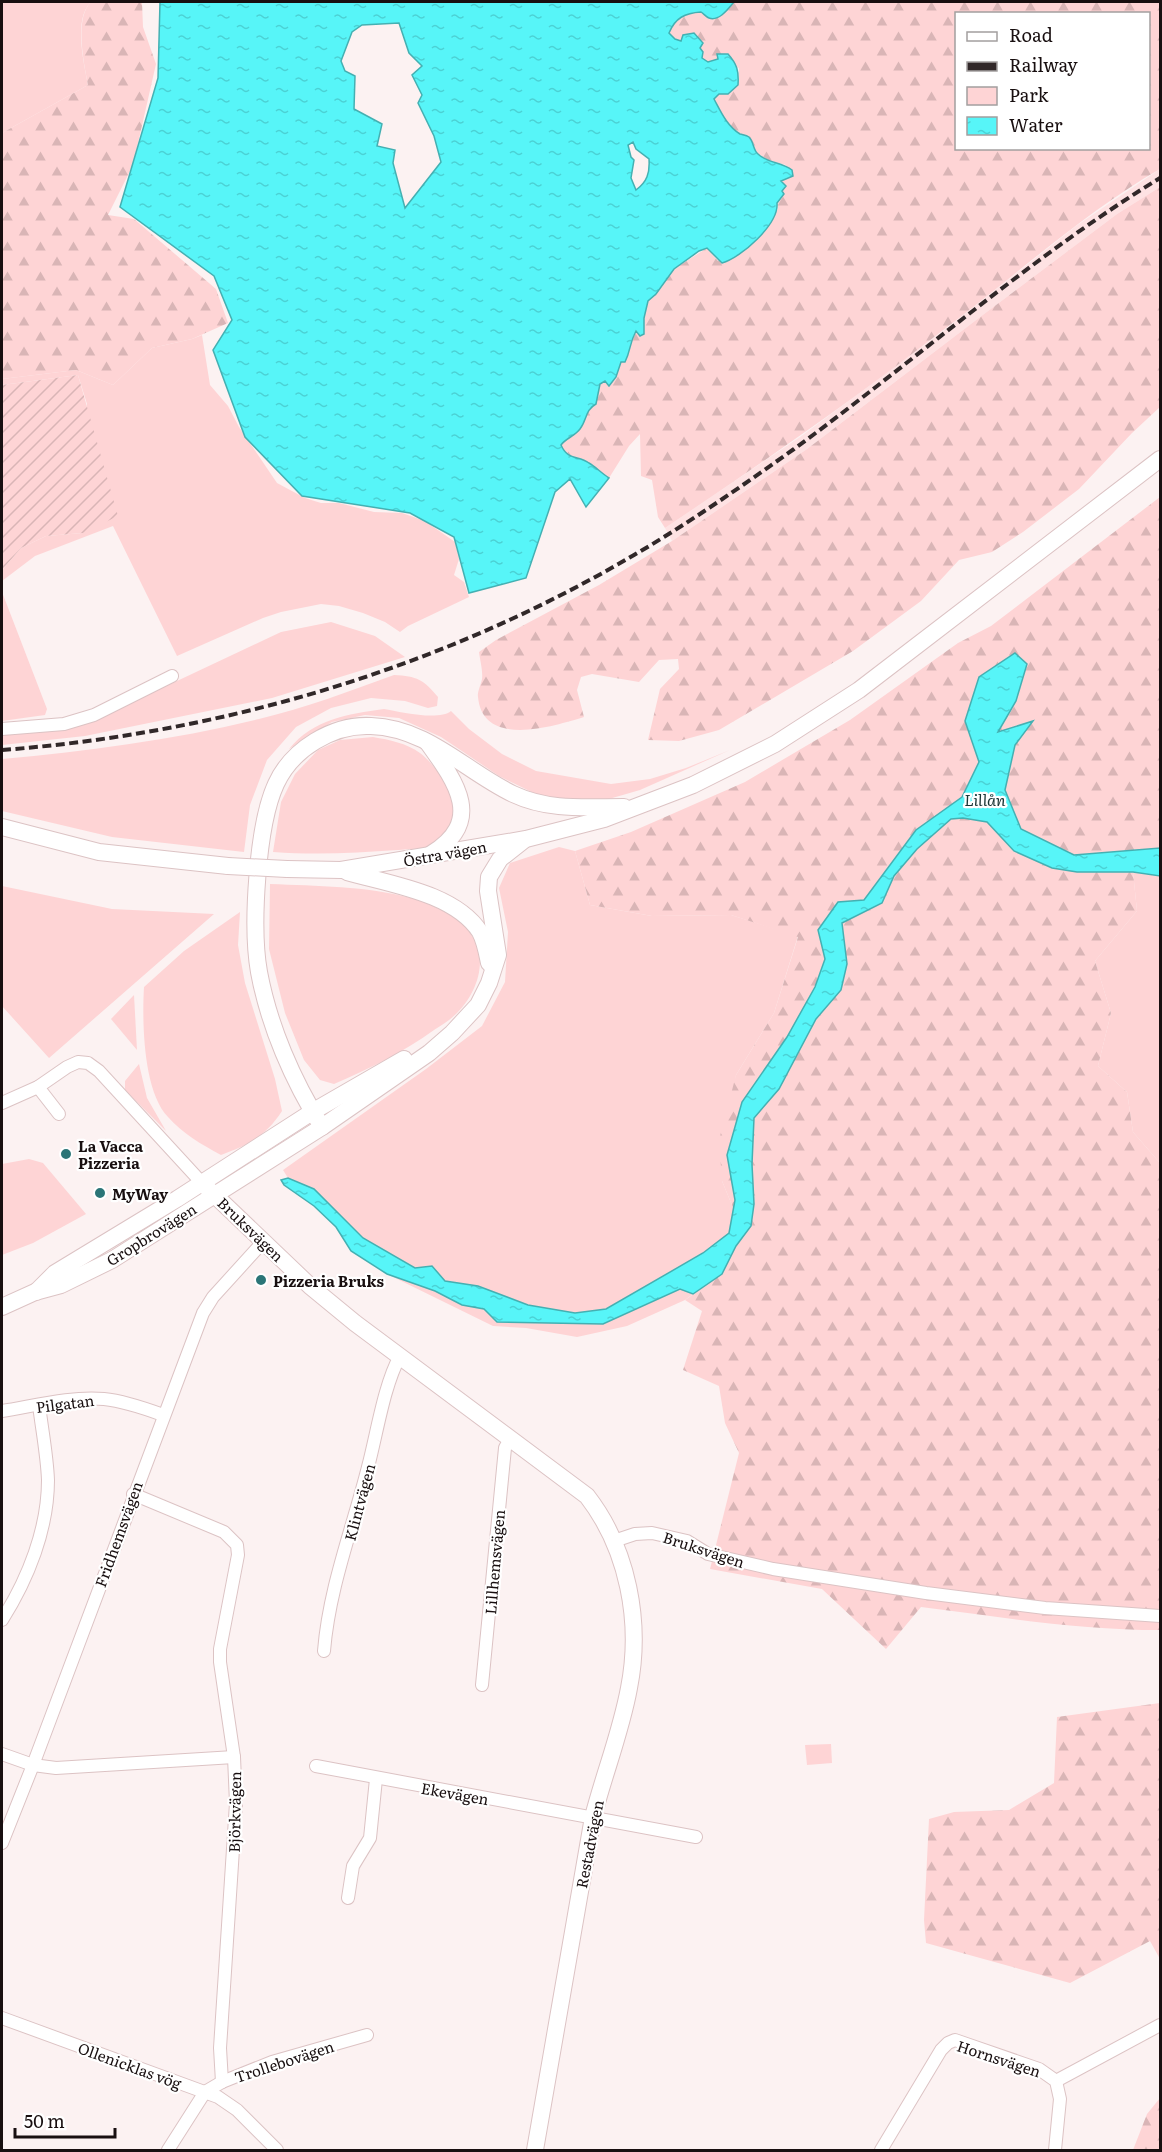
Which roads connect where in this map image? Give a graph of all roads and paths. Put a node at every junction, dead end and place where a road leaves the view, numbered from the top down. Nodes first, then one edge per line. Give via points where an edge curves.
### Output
1 (1161, 459) edge
2 (172, 676) dead end
3 (2, 729) edge
4 (427, 743) junction
5 (637, 806) junction
6 (2, 827) edge
7 (526, 839) junction
8 (427, 857) junction
9 (341, 870) junction
10 (492, 974) junction
11 (452, 1033) junction
12 (38, 1087) junction
13 (2, 1103) edge
14 (312, 1112) junction
15 (59, 1114) dead end
16 (322, 1127) junction
17 (208, 1188) junction
18 (263, 1242) junction
19 (2, 1307) edge
20 (400, 1356) junction
21 (39, 1405) junction
22 (2, 1411) edge
23 (163, 1415) junction
24 (510, 1439) junction
25 (134, 1494) junction
26 (614, 1541) junction
27 (1161, 1616) edge
28 (2, 1620) edge
29 (324, 1651) dead end
30 (482, 1685) dead end
31 (2, 1754) edge
32 (234, 1757) junction
33 (33, 1765) junction
34 (316, 1766) dead end
35 (376, 1779) junction
36 (593, 1817) junction
37 (696, 1837) dead end
38 (2, 1843) edge
39 (348, 1898) dead end
40 (2, 2018) edge
41 (1161, 2025) edge
42 (367, 2035) dead end
43 (1056, 2081) junction
44 (222, 2082) junction
45 (205, 2092) junction
46 (168, 2151) edge
47 (277, 2151) edge
48 (535, 2151) edge
49 (881, 2151) edge
50 (1055, 2151) edge

1 - 5 street, Östra vägen via 859,690 775,744
2 - 3 street via 94,715 64,724
4 - 5 street via 500,787 539,803 566,808
4 - 8 street via 458,789 461,802 461,818 452,839
4 - 14 street via 385,727 348,727 332,732 292,760 270,801 261,847 256,909 259,972 276,1030
5 - 7 street, Östra vägen via 604,819
6 - 9 street, Östra vägen, bridge via 99,852 228,866
7 - 8 street, Östra vägen
7 - 10 street via 500,859 489,877 498,955
8 - 9 street, Östra vägen
9 - 10 street via 440,900 462,913 480,933
10 - 11 street via 478,1005
11 - 14 street, Gropbrovägen
11 - 16 street, Gropbrovägen
12 - 13 street
12 - 15 street
12 - 17 street via 67,1066 88,1063
14 - 16 street
14 - 17 street, Gropbrovägen
16 - 17 street, Gropbrovägen
17 - 18 street, Bruksvägen
17 - 19 street, Gropbrovägen via 55,1273 35,1292
18 - 20 street, Bruksvägen via 310,1286
18 - 23 street, Fridhemsvägen via 203,1313
20 - 24 street, Bruksvägen
20 - 29 street, Klintvägen via 336,1587
21 - 22 street, Pilgatan
21 - 23 street, Pilgatan via 102,1399
21 - 28 street via 48,1480 46,1504 24,1580
23 - 25 street, Fridhemsvägen
24 - 26 street, Bruksvägen via 587,1496
24 - 30 street, Lillhemsvägen via 505,1448
25 - 32 street, Björkvägen via 224,1532 237,1545 220,1662
25 - 33 street, Fridhemsvägen
26 - 27 street, Bruksvägen via 652,1533 687,1541 708,1554 773,1569 1045,1608
26 - 36 street, Restadvägen via 630,1598 634,1652 624,1708
31 - 33 street
32 - 33 street via 56,1768
32 - 44 street, Björkvägen via 236,1803 220,2048
33 - 38 street, Fridhemsvägen
34 - 35 street, Ekevägen
35 - 36 street, Ekevägen
35 - 39 street via 370,1838 355,1860
36 - 37 street, Ekevägen
36 - 48 street, Restadvägen
40 - 45 street, Ollenicklas vög
41 - 43 street, Hornsvägen
42 - 44 street, Trollebovägen via 272,2062
43 - 49 street, Hornsvägen via 1039,2069 956,2040 948,2043
43 - 50 street via 1060,2099
44 - 45 street, Trollebovägen
45 - 46 street
45 - 47 street, Ollenicklas vög via 237,2110

